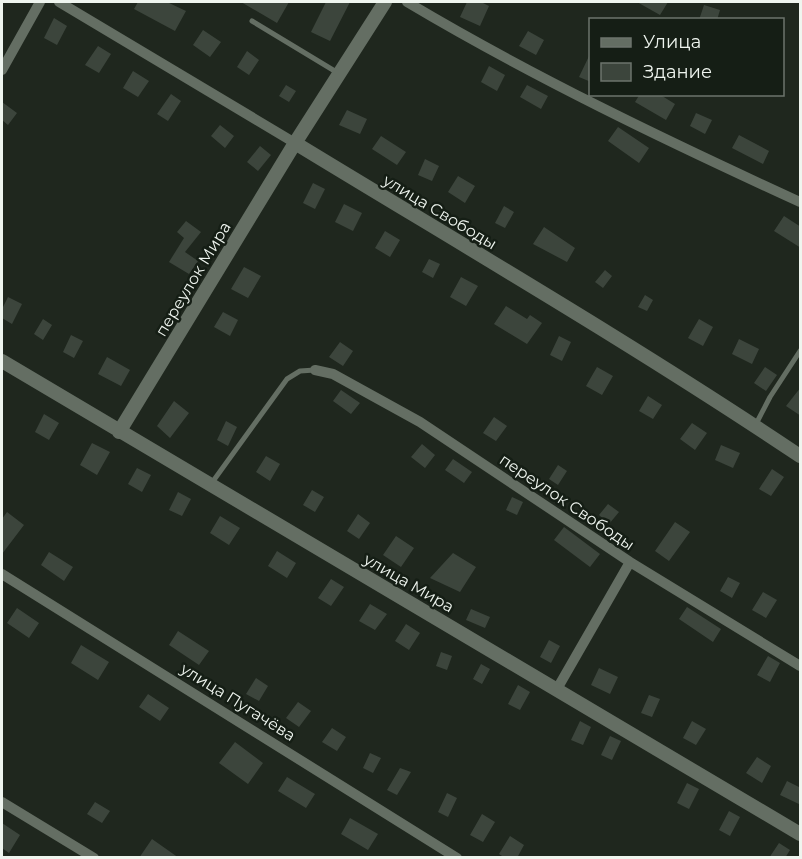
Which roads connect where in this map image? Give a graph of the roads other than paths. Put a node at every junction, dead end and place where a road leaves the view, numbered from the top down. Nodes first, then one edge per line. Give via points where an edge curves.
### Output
1 (40, 2) edge
2 (59, 2) edge
3 (385, 2) edge
4 (407, 2) edge
5 (252, 21) dead end
6 (2, 70) edge
7 (339, 74) junction
8 (295, 143) junction
9 (801, 202) edge
10 (801, 351) edge
11 (2, 361) edge
12 (315, 370) joint
13 (755, 426) junction
14 (119, 432) junction
15 (801, 456) edge
16 (210, 485) junction
17 (630, 562) junction
18 (2, 574) edge
19 (801, 666) edge
20 (557, 689) junction
21 (2, 802) edge
22 (801, 834) edge
23 (94, 858) edge
24 (457, 858) edge

1 - 6 street
2 - 8 street, улица Свободы
3 - 7 street, переулок Мира
4 - 9 street via 477,43 704,158
5 - 7 lane
7 - 8 street, переулок Мира
8 - 13 street, улица Свободы
8 - 14 street, переулок Мира
10 - 13 lane
11 - 14 street, улица Мира
12 - 16 lane via 300,371 287,379
12 - 17 street, переулок Свободы via 333,374 420,422
13 - 15 street, улица Свободы
14 - 16 street, улица Мира
16 - 20 street, улица Мира
17 - 19 street, переулок Свободы
17 - 20 street
18 - 24 street, улица Пугачёва
20 - 22 street, улица Мира
21 - 23 street

